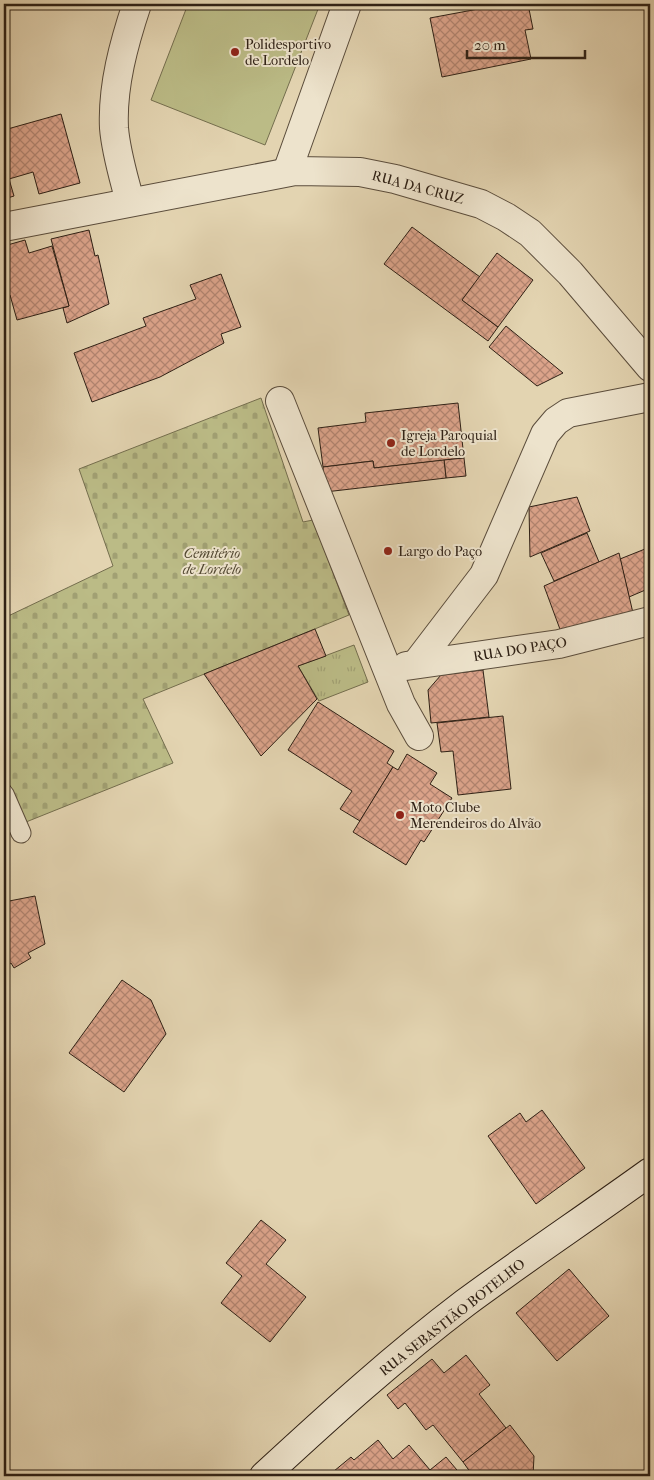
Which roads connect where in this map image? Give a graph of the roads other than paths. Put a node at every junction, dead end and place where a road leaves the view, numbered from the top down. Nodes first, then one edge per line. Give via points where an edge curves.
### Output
1 (137, 4) edge
2 (347, 4) edge
3 (286, 172) junction
4 (130, 202) junction
5 (4, 227) edge
6 (650, 367) edge
7 (650, 398) edge
8 (280, 401) dead end
9 (650, 621) edge
10 (416, 664) junction
11 (388, 668) junction
12 (419, 736) dead end
13 (4, 794) edge
14 (21, 833) dead end
15 (650, 1172) edge
16 (264, 1476) edge

1 - 4 street via 123,50 114,102 114,128
2 - 3 street
3 - 4 street, RUA DA CRUZ
3 - 6 street, RUA DA CRUZ via 360,172 395,179 481,204 506,217 551,252
4 - 5 street, RUA DA CRUZ
7 - 10 street via 568,413 556,421 545,434 484,574
8 - 11 street
9 - 10 street, RUA DO PAÇO via 559,644
10 - 11 street, RUA DO PAÇO
11 - 12 street via 401,704
13 - 14 lane
15 - 16 street, RUA SEBASTIÃO BOTELHO via 418,1340

